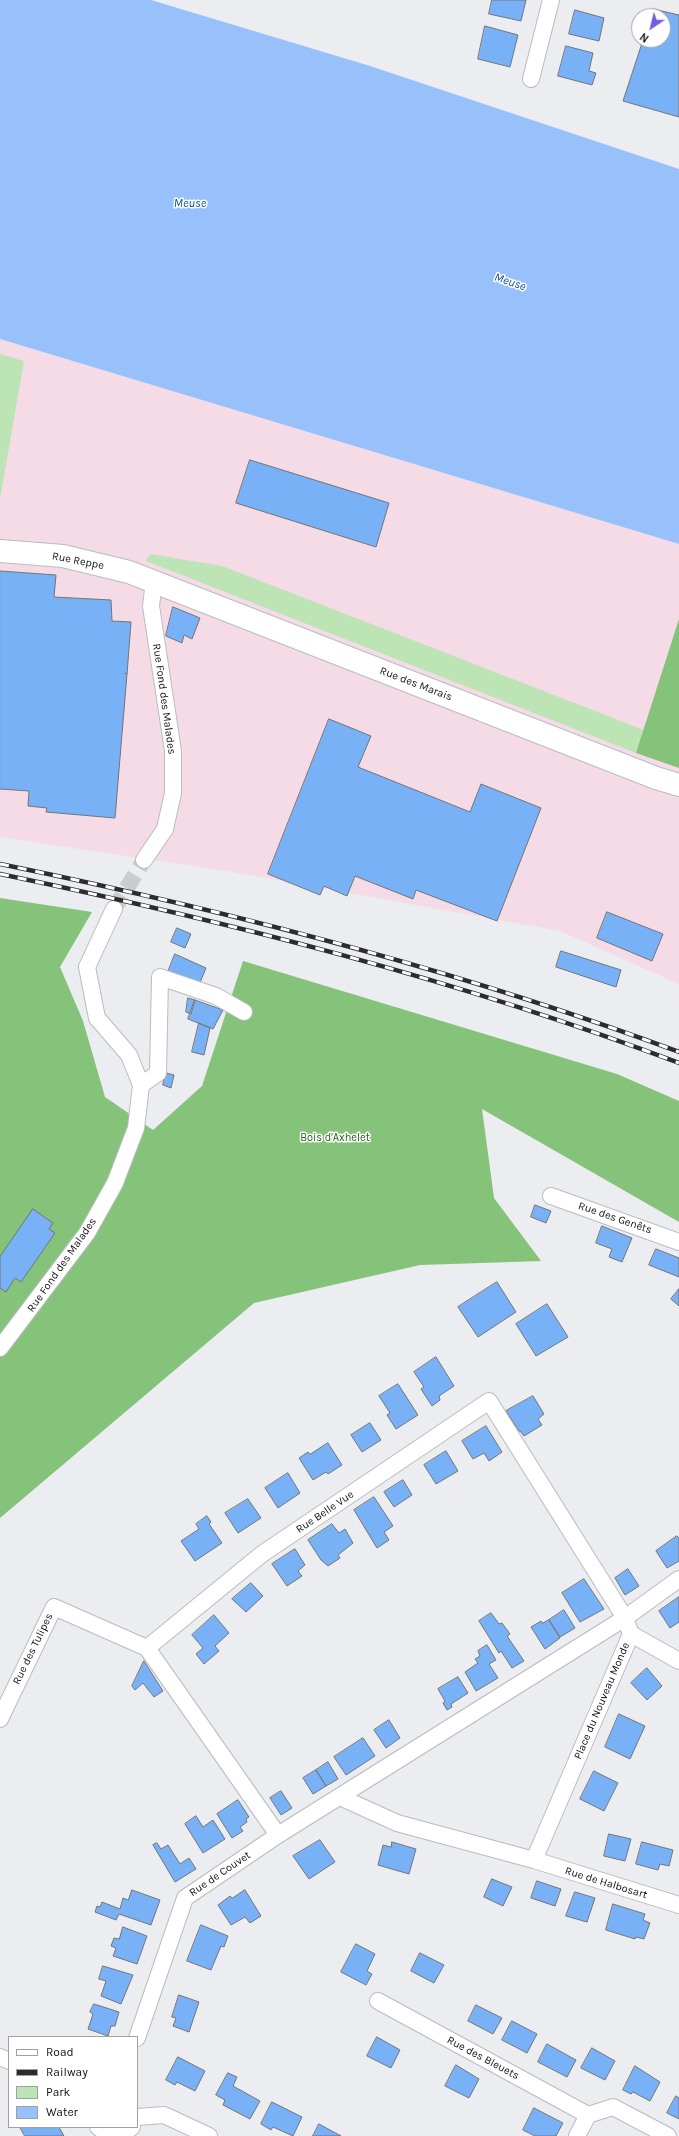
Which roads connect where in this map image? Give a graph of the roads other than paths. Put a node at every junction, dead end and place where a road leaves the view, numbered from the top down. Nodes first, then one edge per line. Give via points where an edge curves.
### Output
1 (551, 0) edge
2 (531, 79) dead end
3 (0, 551) edge
4 (154, 580) junction
5 (679, 785) edge
6 (144, 860) tunnel mouth
7 (114, 909) tunnel mouth
8 (244, 1012) dead end
9 (141, 1085) junction
10 (551, 1196) dead end
11 (679, 1242) edge
12 (0, 1348) edge
13 (679, 1579) edge
14 (625, 1618) junction
15 (631, 1634) junction
16 (147, 1648) junction
17 (679, 1661) edge
18 (0, 1719) edge
19 (340, 1797) junction
20 (278, 1834) junction
21 (534, 1860) junction
22 (679, 1905) edge
23 (378, 2001) dead end
24 (138, 2036) edge
25 (588, 2115) junction
26 (138, 2118) edge
27 (125, 2128) edge
28 (103, 2132) edge
29 (209, 2136) edge
30 (577, 2136) edge
31 (668, 2136) edge

1 - 2 street
3 - 4 main road, Rue Reppe via 63,556
4 - 5 main road, Rue des Marais
4 - 6 street, Rue Fond des Malades via 151,606 173,751 173,793 165,829
7 - 9 street, Rue Fond des Malades via 87,967 97,1018 129,1055
8 - 9 street via 216,996 160,977 158,1073
9 - 12 street, Rue Fond des Malades via 136,1128 115,1183 87,1233
10 - 11 street, Rue des Genêts
13 - 14 street
14 - 15 street, Place du Nouveau Monde
14 - 16 street, Rue Belle Vue via 489,1401 262,1554
14 - 19 street
15 - 17 street
15 - 21 street, Place du Nouveau Monde
16 - 18 street, Rue des Tulipes via 54,1606
16 - 20 street
19 - 20 street, Rue de Couvet
19 - 21 street via 397,1823
20 - 24 street, Rue de Couvet via 185,1898
21 - 22 street, Rue de Halbosart
23 - 25 street, Rue des Bleuets
25 - 30 street
25 - 31 street via 613,2107
26 - 29 street via 164,2115
27 - 28 street via 119,2134

